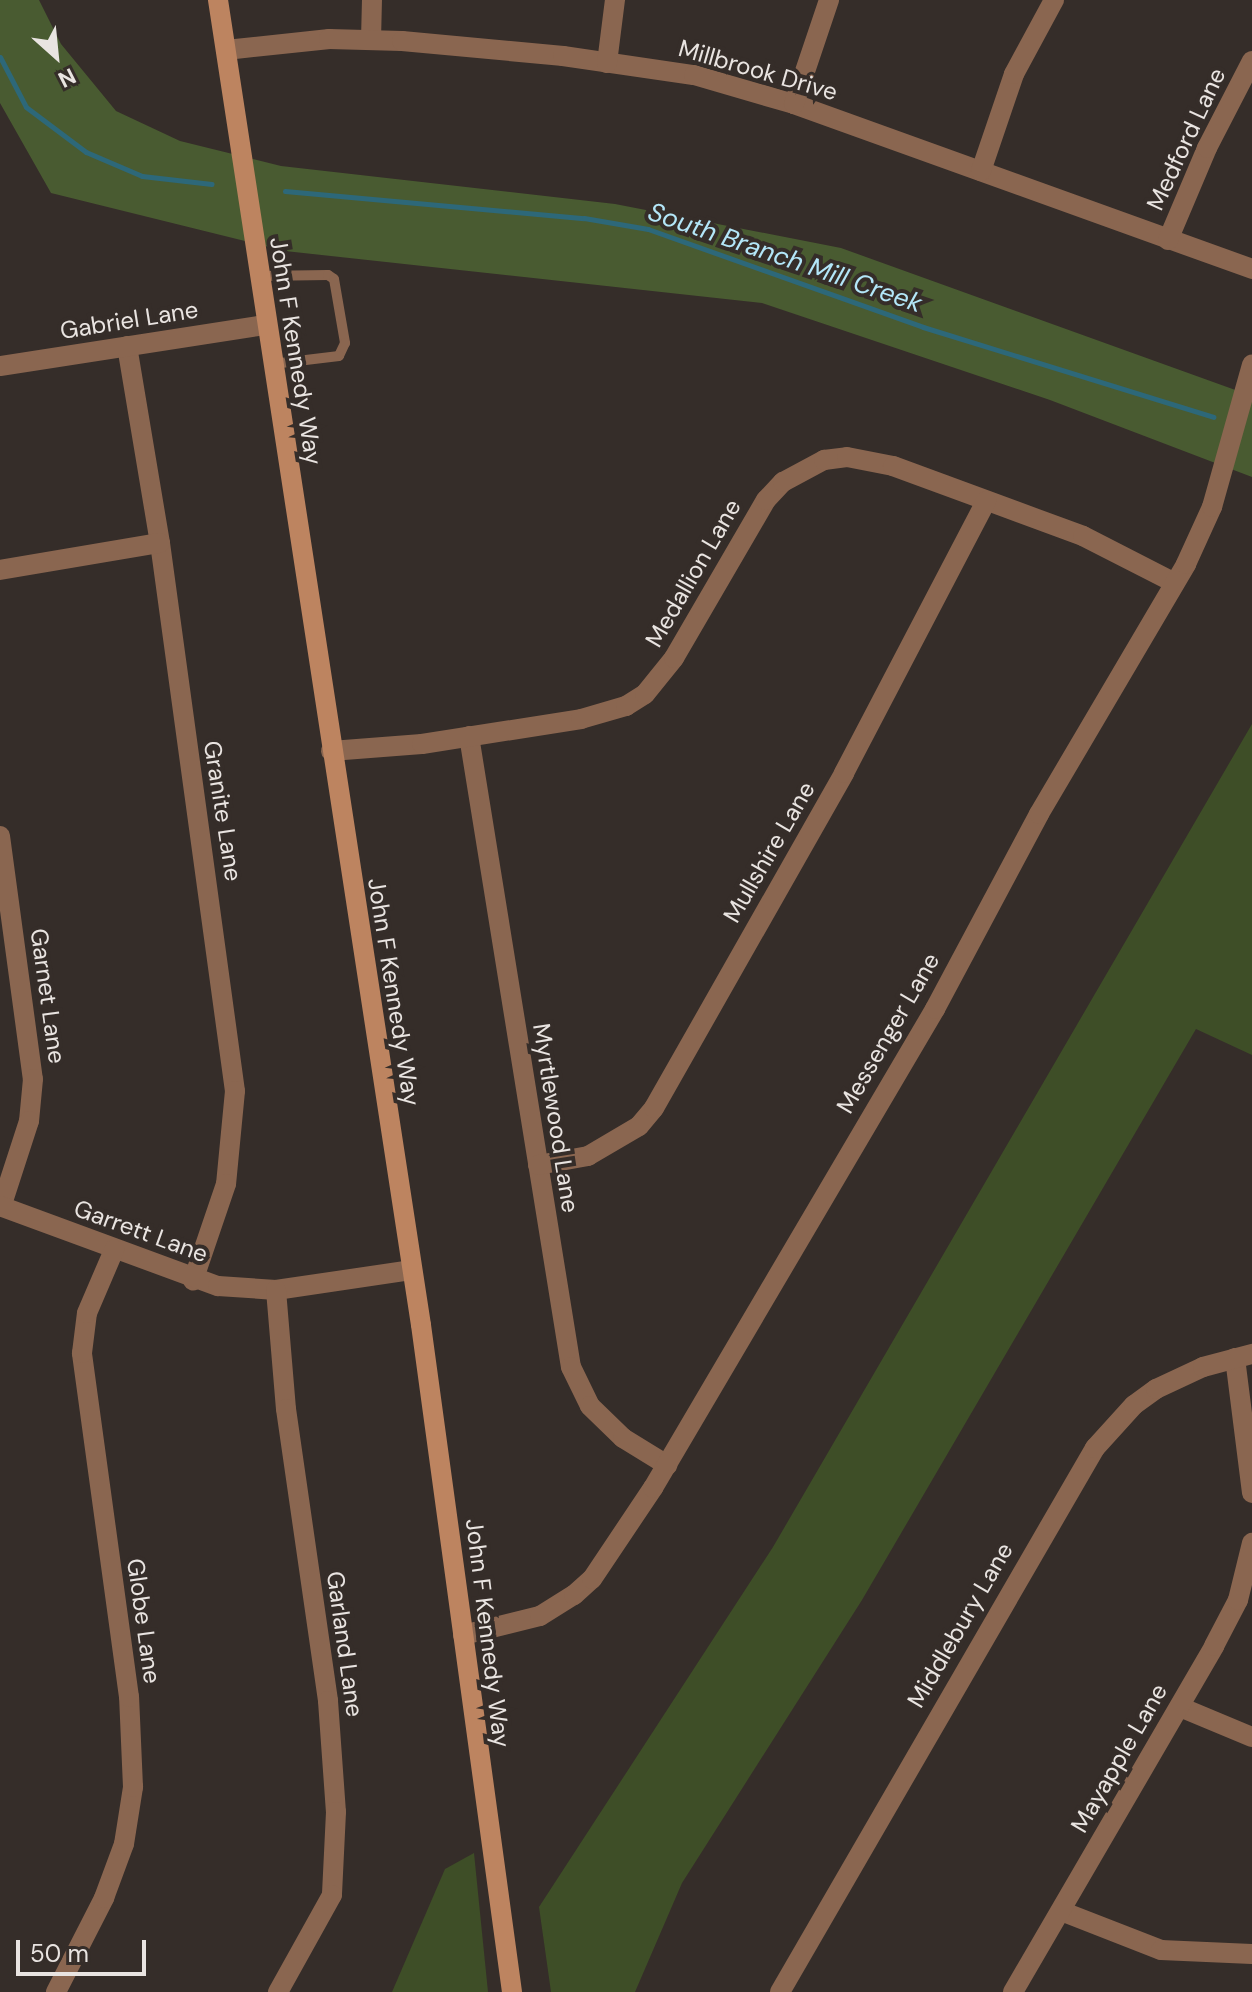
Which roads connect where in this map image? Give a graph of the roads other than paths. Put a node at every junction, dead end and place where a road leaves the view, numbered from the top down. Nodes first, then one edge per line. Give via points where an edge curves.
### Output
1 (218, 0) edge
2 (372, 0) edge
3 (615, 0) edge
4 (829, 0) edge
5 (1054, 0) edge
6 (371, 40) junction
7 (226, 50) junction
8 (1252, 61) edge
9 (607, 63) junction
10 (794, 104) junction
11 (981, 171) junction
12 (1168, 240) junction
13 (1252, 269) edge
14 (259, 276) junction
15 (266, 325) junction
16 (127, 346) junction
17 (272, 364) junction
18 (1252, 365) edge
19 (0, 366) edge
20 (986, 501) junction
21 (160, 543) junction
22 (0, 570) edge
23 (1175, 583) junction
24 (469, 736) junction
25 (331, 751) junction
26 (0, 836) edge
27 (6, 932) edge
28 (538, 1165) junction
29 (0, 1206) edge
30 (114, 1250) junction
31 (411, 1270) junction
32 (193, 1281) junction
33 (276, 1290) junction
34 (1243, 1356) edge
35 (667, 1465) junction
36 (1252, 1493) edge
37 (1252, 1543) edge
38 (1252, 1551) edge
39 (463, 1635) junction
40 (1180, 1707) junction
41 (1252, 1737) edge
42 (1061, 1911) junction
43 (1252, 1954) edge
44 (56, 1992) edge
45 (278, 1992) edge
46 (512, 1992) edge
47 (780, 1992) edge
48 (1013, 1992) edge

1 - 7 street, John F Kennedy Way
2 - 6 street
3 - 9 street
4 - 10 street
5 - 11 street via 1014,74
6 - 7 street, Millbrook Drive
6 - 9 street, Millbrook Drive
7 - 14 street, John F Kennedy Way
8 - 12 street, Medford Lane
9 - 10 street, Millbrook Drive via 694,75
10 - 11 street, Millbrook Drive
11 - 12 street, Millbrook Drive
12 - 13 street, Millbrook Drive
14 - 15 street, John F Kennedy Way
14 - 17 lane via 334,279 345,343 339,356
15 - 16 street, Gabriel Lane
15 - 17 street, John F Kennedy Way
16 - 19 street, Gabriel Lane
16 - 21 street, Granite Lane
17 - 25 street, John F Kennedy Way
18 - 23 street, Messenger Lane via 1212,507
20 - 23 street, Medallion Lane via 1083,536
20 - 24 street, Medallion Lane via 870,460 824,460 803,469 766,500 674,658 645,694 604,714
20 - 28 street, Mullshire Lane via 844,773 654,1108 639,1126 588,1156
21 - 22 street
21 - 32 street, Granite Lane via 235,1091 226,1184
23 - 35 street, Messenger Lane via 1039,814 935,1009
24 - 25 street, Medallion Lane
24 - 28 street, Myrtlewood Lane
25 - 31 street, John F Kennedy Way
26 - 27 street, Garnet Lane
27 - 29 street, Garnet Lane via 32,1090 24,1140
28 - 35 street, Myrtlewood Lane via 578,1389 623,1438
29 - 30 street, Garrett Lane
30 - 32 street, Garrett Lane
30 - 44 street, Globe Lane via 87,1313 82,1353 125,1670 133,1787 124,1844 104,1898
31 - 33 street, Garrett Lane
31 - 39 street, John F Kennedy Way
32 - 33 street, Garrett Lane
33 - 45 street, Garland Lane via 286,1409 328,1701 336,1812 332,1895
34 - 36 street
34 - 47 street, Middlebury Lane via 1156,1389 1095,1448
35 - 39 street, Messenger Lane via 607,1558 574,1595 540,1616
37 - 38 street, Mayapple Lane
38 - 40 street, Mayapple Lane via 1238,1600
39 - 46 street, John F Kennedy Way
40 - 41 street
40 - 42 street, Mayapple Lane
42 - 43 street via 1161,1950
42 - 48 street, Mayapple Lane

